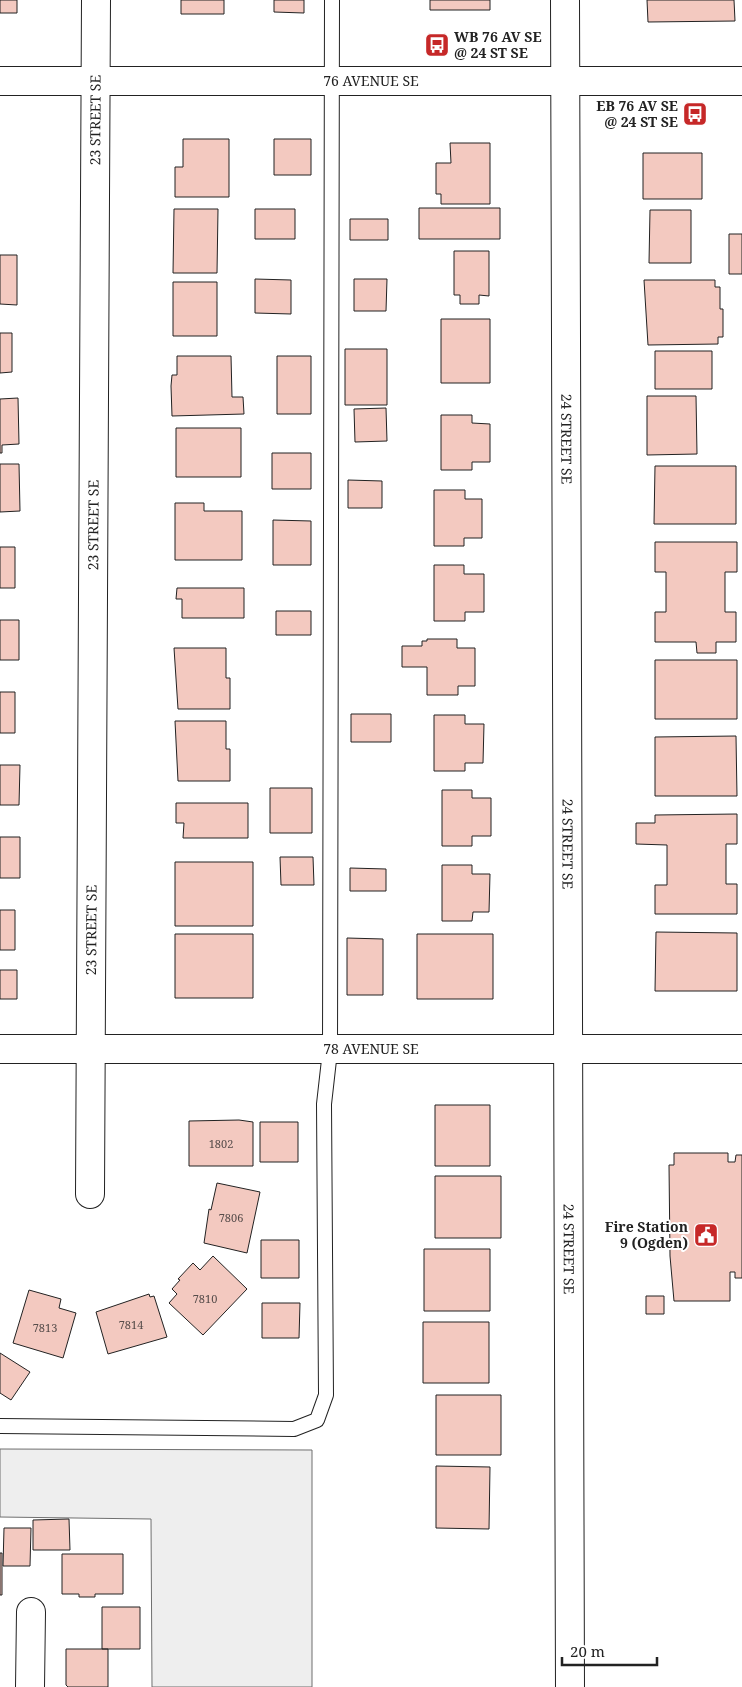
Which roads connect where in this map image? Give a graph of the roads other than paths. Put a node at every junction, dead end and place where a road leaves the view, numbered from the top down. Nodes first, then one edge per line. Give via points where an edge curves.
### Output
1 (96, 0) edge
2 (332, 0) edge
3 (565, 0) edge
4 (332, 80) junction
5 (565, 80) junction
6 (0, 81) edge
7 (742, 81) edge
8 (97, 82) junction
9 (0, 1049) edge
10 (742, 1049) edge
11 (90, 1050) junction
12 (568, 1050) junction
13 (330, 1051) junction
14 (90, 1194) dead end
15 (0, 1426) edge
16 (31, 1612) dead end
17 (30, 1687) edge
18 (570, 1687) edge

1 - 8 street, 23 STREET SE
2 - 4 lane
3 - 5 street, 24 STREET SE
4 - 5 street, 76 AVENUE SE
4 - 8 street, 76 AVENUE SE
4 - 13 lane
5 - 7 street, 76 AVENUE SE
5 - 12 street, 24 STREET SE
6 - 8 street, 76 AVENUE SE
8 - 11 street, 23 STREET SE
9 - 11 street, 78 AVENUE SE
10 - 12 street, 78 AVENUE SE
11 - 13 street, 78 AVENUE SE
11 - 14 street, 23 STREET SE
12 - 13 street, 78 AVENUE SE
12 - 18 street, 24 STREET SE
13 - 15 lane via 324,1104 326,1395 317,1420 294,1429
16 - 17 street

